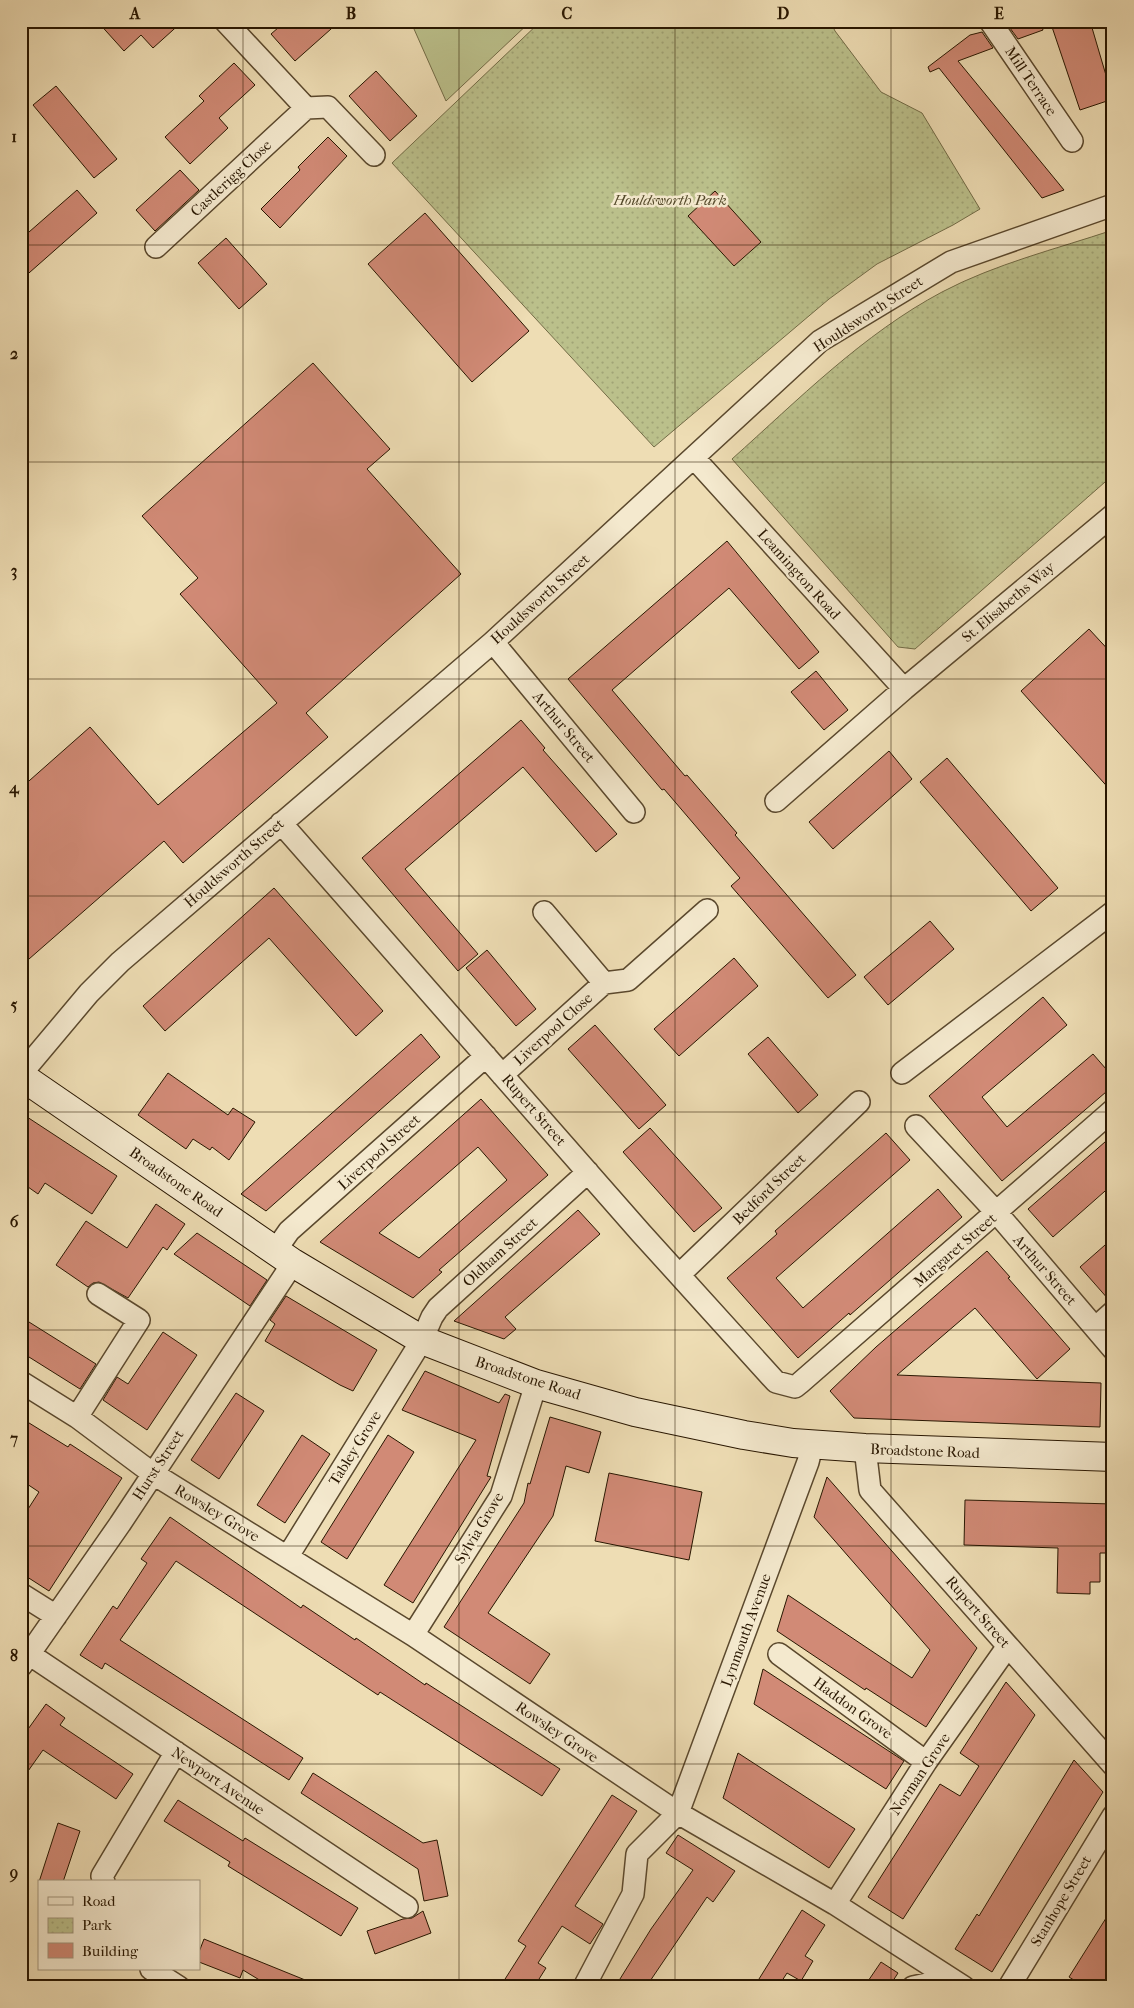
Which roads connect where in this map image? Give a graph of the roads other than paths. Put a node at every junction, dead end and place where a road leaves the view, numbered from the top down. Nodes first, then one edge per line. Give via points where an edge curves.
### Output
1 (225, 21) edge
2 (990, 21) edge
3 (306, 108) junction
4 (1072, 141) dead end
5 (374, 155) dead end
6 (1113, 205) edge
7 (156, 248) dead end
8 (694, 458) junction
9 (1113, 515) edge
10 (493, 642) junction
11 (904, 689) junction
12 (776, 801) dead end
13 (634, 812) dead end
14 (281, 822) junction
15 (707, 910) dead end
16 (544, 912) dead end
17 (1111, 918) edge
18 (604, 982) junction
19 (486, 1056) junction
20 (902, 1074) dead end
21 (21, 1075) edge
22 (502, 1075) junction
23 (859, 1102) dead end
24 (1113, 1110) edge
25 (916, 1126) dead end
26 (588, 1172) junction
27 (997, 1214) junction
28 (284, 1257) junction
29 (679, 1275) junction
30 (98, 1294) dead end
31 (1113, 1312) edge
32 (1095, 1328) junction
33 (422, 1340) junction
34 (1113, 1349) edge
35 (21, 1382) edge
36 (536, 1384) junction
37 (795, 1387) joint
38 (77, 1417) junction
39 (812, 1446) junction
40 (864, 1448) junction
41 (1113, 1458) edge
42 (152, 1473) junction
43 (288, 1556) junction
44 (21, 1594) edge
45 (56, 1616) junction
46 (413, 1635) junction
47 (1008, 1646) junction
48 (779, 1654) dead end
49 (25, 1660) edge
50 (176, 1752) junction
51 (926, 1762) junction
52 (1113, 1765) edge
53 (678, 1813) junction
54 (1113, 1816) edge
55 (103, 1880) edge
56 (835, 1904) junction
57 (407, 1907) dead end
58 (152, 1970) edge
59 (957, 1983) edge
60 (180, 1987) edge
61 (584, 1987) edge
62 (913, 1987) edge
63 (1009, 1987) edge

1 - 3 street
2 - 4 street, Mill Terrace
3 - 5 street via 328,107
3 - 7 street, Castlerigg Close
6 - 8 street, Houldsworth Street via 951,262 935,271 820,341
8 - 10 street, Houldsworth Street
8 - 11 street, Leamington Road
9 - 11 street, St. Elisabeths Way
10 - 13 street, Arthur Street
10 - 14 street, Houldsworth Street
11 - 12 street, St. Elisabeths Way
14 - 19 street, Rupert Street
14 - 21 street, Houldsworth Street via 120,962 89,993
15 - 18 street, Liverpool Close via 628,980
16 - 18 street, Liverpool Close
17 - 20 street
18 - 22 street, Liverpool Close
19 - 22 street, Rupert Street
19 - 28 street, Liverpool Street via 289,1232
21 - 28 main road, Broadstone Road
22 - 26 street, Rupert Street
23 - 29 street, Bedford Street
24 - 27 street, Margaret Street
25 - 27 street, Arthur Street
26 - 29 street, Rupert Street
26 - 33 street, Oldham Street via 438,1308
27 - 32 street, Arthur Street
27 - 37 street, Margaret Street
28 - 33 main road, Broadstone Road
28 - 42 street, Hurst Street
29 - 37 street, Rupert Street via 776,1382
30 - 38 street via 139,1320
31 - 32 street
32 - 34 street, Arthur Street
33 - 36 main road, Broadstone Road
33 - 43 street, Tabley Grove
35 - 38 street, Rowsley Grove
36 - 39 main road, Broadstone Road via 636,1412
36 - 46 street, Sylvia Grove via 501,1496
38 - 42 street, Rowsley Grove
39 - 40 main road, Broadstone Road
39 - 53 street, Lynmouth Avenue
40 - 41 main road, Broadstone Road
40 - 47 street, Rupert Street via 870,1490
42 - 43 street, Rowsley Grove
42 - 45 street, Hurst Street
43 - 46 street, Rowsley Grove
44 - 45 street
45 - 49 street, Hurst Street
46 - 53 street, Rowsley Grove
47 - 51 street, Norman Grove
47 - 52 street, Rupert Street
48 - 51 street, Haddon Grove
49 - 50 street, Newport Avenue
50 - 55 street via 102,1876
50 - 57 street, Newport Avenue
51 - 56 street, Norman Grove
53 - 56 street, Rowsley Grove
53 - 61 street via 637,1854 633,1894
54 - 63 street, Stanhope Street
56 - 59 street, Rowsley Grove
58 - 60 street
59 - 62 street

